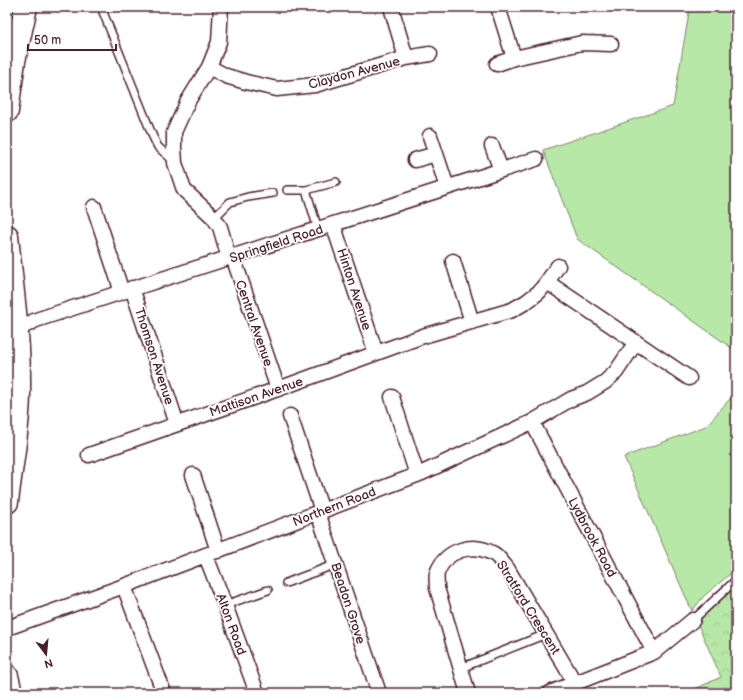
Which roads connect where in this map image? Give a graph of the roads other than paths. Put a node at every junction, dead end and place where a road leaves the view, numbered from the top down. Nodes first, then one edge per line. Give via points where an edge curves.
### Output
1 (26, 7) edge
2 (101, 7) edge
3 (221, 7) edge
4 (391, 7) edge
5 (498, 7) edge
6 (611, 44) dead end
7 (430, 54) dead end
8 (406, 58) junction
9 (514, 58) junction
10 (497, 64) dead end
11 (209, 67) junction
12 (7, 112) edge
13 (430, 136) dead end
14 (492, 146) dead end
15 (436, 154) junction
16 (536, 159) dead end
17 (415, 160) dead end
18 (175, 163) junction
19 (501, 170) junction
20 (336, 182) dead end
21 (447, 187) junction
22 (287, 190) dead end
23 (306, 190) junction
24 (273, 193) dead end
25 (94, 207) dead end
26 (211, 216) junction
27 (333, 224) junction
28 (318, 229) junction
29 (7, 236) edge
30 (231, 257) junction
31 (453, 261) dead end
32 (558, 266) dead end
33 (547, 282) junction
34 (127, 290) junction
35 (472, 322) junction
36 (12, 332) edge
37 (636, 342) junction
38 (376, 354) junction
39 (689, 378) dead end
40 (278, 389) junction
41 (392, 398) dead end
42 (290, 416) dead end
43 (532, 422) junction
44 (177, 424) junction
45 (89, 455) dead end
46 (417, 474) junction
47 (193, 476) dead end
48 (7, 502) edge
49 (320, 512) junction
50 (212, 553) junction
51 (336, 564) junction
52 (736, 580) edge
53 (286, 583) dead end
54 (124, 586) junction
55 (268, 590) dead end
56 (226, 605) junction
57 (693, 620) joint
58 (7, 628) edge
59 (546, 634) junction
60 (654, 652) junction
61 (461, 668) junction
62 (7, 676) edge
63 (575, 683) junction
64 (12, 693) edge
65 (164, 693) edge
66 (258, 693) edge
67 (379, 693) edge
68 (468, 693) edge
69 (550, 693) edge

1 - 12 main road via 14,61
2 - 18 lane via 153,137 158,147
3 - 11 street via 219,42
4 - 8 street, Claydon Avenue
5 - 9 street
6 - 9 street via 582,43
7 - 8 street, Claydon Avenue
8 - 11 street, Claydon Avenue via 315,85 277,89 226,76
9 - 10 street
11 - 18 street via 188,101 174,132
13 - 15 street
14 - 19 street
15 - 17 street
15 - 21 street
16 - 19 street, Springfield Road
18 - 26 street via 184,190
19 - 21 street, Springfield Road
20 - 23 lane
21 - 27 street, Springfield Road
22 - 23 lane
23 - 28 lane
24 - 26 lane via 230,202
25 - 34 street, Thomson Avenue
26 - 30 street, Central Avenue via 220,227
27 - 28 street, Springfield Road
27 - 38 street, Hinton Avenue
28 - 30 street, Springfield Road
29 - 36 main road
30 - 34 street, Springfield Road
30 - 40 street, Central Avenue
31 - 35 street
32 - 33 street, Mattison Avenue
33 - 35 street, Mattison Avenue via 539,292 512,310
33 - 37 street
34 - 36 street, Springfield Road via 36,320
34 - 44 street, Thomson Avenue
35 - 38 street, Mattison Avenue via 423,336
36 - 48 main road via 19,394
37 - 39 street
37 - 43 street, Northern Road via 616,372 605,382
38 - 40 street, Mattison Avenue
40 - 44 street, Mattison Avenue
41 - 46 street
42 - 49 street
43 - 46 street, Northern Road
43 - 60 street, Lydbrook Road
44 - 45 street, Mattison Avenue
46 - 49 street, Northern Road
47 - 50 street, Alton Road
49 - 50 street, Northern Road
49 - 51 street, Beadon Grove
50 - 54 street, Northern Road
50 - 56 street, Alton Road
51 - 53 lane
51 - 67 street, Beadon Grove
52 - 57 lane
54 - 58 street, Northern Road
54 - 65 street
55 - 56 lane
56 - 66 street, Alton Road
57 - 60 street
59 - 61 lane
59 - 61 street, Stratford Crescent via 496,554 478,548 461,549 442,564 437,574 439,598
59 - 63 street, Stratford Crescent
60 - 63 street
61 - 68 street, Stratford Crescent
62 - 64 main road
63 - 69 street

